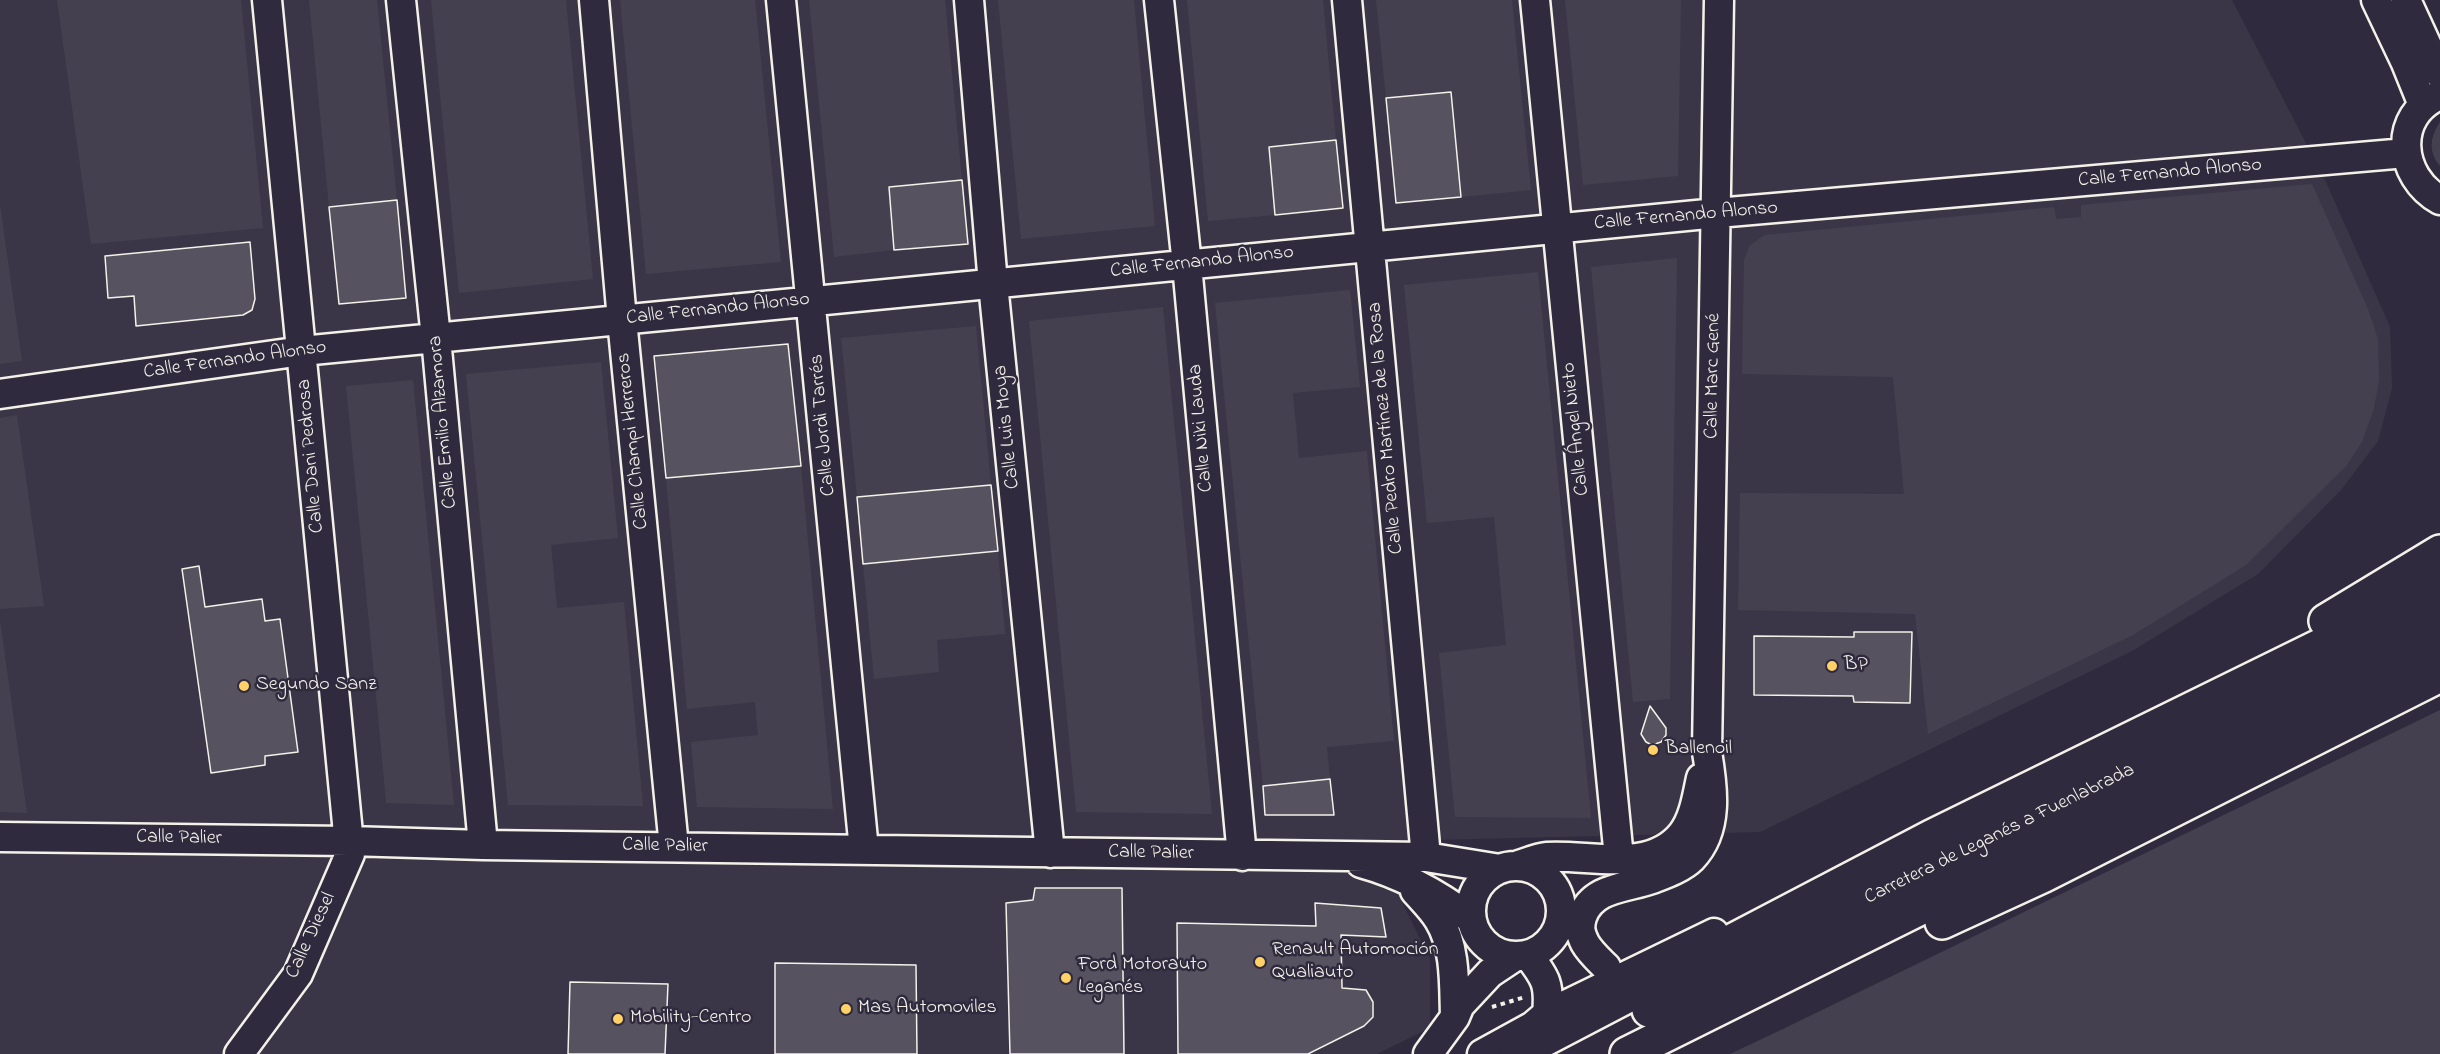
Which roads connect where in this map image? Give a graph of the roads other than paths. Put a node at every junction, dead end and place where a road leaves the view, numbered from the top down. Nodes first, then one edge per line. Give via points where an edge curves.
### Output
1 (267, 0) edge
2 (401, 0) edge
3 (594, 0) edge
4 (781, 0) edge
5 (969, 0) edge
6 (1159, 0) edge
7 (1347, 0) edge
8 (1535, 0) edge
9 (1719, 0) edge
10 (2376, 0) edge
11 (2406, 0) edge
12 (2440, 74) edge
13 (2432, 100) edge
14 (2406, 153) junction
15 (2440, 200) edge
16 (1717, 213) junction
17 (1558, 229) junction
18 (1371, 247) junction
19 (1187, 265) junction
20 (993, 284) junction
21 (811, 301) junction
22 (622, 320) junction
23 (436, 338) junction
24 (302, 351) junction
25 (0, 394) edge
26 (2440, 552) edge
27 (2440, 587) edge
28 (2440, 616) edge
29 (2440, 649) edge
30 (2440, 675) edge
31 (2440, 690) edge
32 (2153, 727) junction
33 (1707, 753) junction
34 (1712, 797) junction
35 (0, 837) edge
36 (1930, 837) junction
37 (349, 841) junction
38 (483, 845) junction
39 (674, 847) junction
40 (864, 850) junction
41 (1050, 853) junction
42 (1242, 856) junction
43 (1329, 856) junction
44 (1426, 857) junction
45 (1619, 858) junction
46 (1508, 867) junction
47 (2042, 876) junction
48 (1406, 880) junction
49 (1560, 920) junction
50 (1473, 926) junction
51 (1521, 956) junction
52 (1606, 968) junction
53 (1636, 970) junction
54 (1458, 1010) junction
55 (1547, 1014) junction
56 (239, 1054) edge
57 (1428, 1054) edge
58 (1482, 1054) edge
59 (1516, 1054) edge
60 (1560, 1054) edge
61 (1627, 1054) edge
62 (1678, 1054) edge

1 - 24 street, Calle Dani Pedrosa
2 - 23 street, Calle Emilio Alzamora
3 - 22 street, Calle Champi Herreros
4 - 21 street, Calle Jordi Tarrés
5 - 20 street, Calle Luis Moya
6 - 19 street, Calle Niki Lauda
7 - 18 street, Calle Pedro Martínez de la Rosa
8 - 17 street, Calle Ángel Nieto
9 - 16 street, Calle Marc Gené
10 - 13 street via 2406,63
11 - 12 street
13 - 14 street via 2409,128
14 - 15 street via 2411,172 2422,188
14 - 16 street, Calle Fernando Alonso
16 - 17 street, Calle Fernando Alonso
16 - 33 street, Calle Marc Gené
17 - 18 street, Calle Fernando Alonso
17 - 45 street, Calle Ángel Nieto
18 - 19 street, Calle Fernando Alonso
18 - 44 street, Calle Pedro Martínez de la Rosa
19 - 20 street, Calle Fernando Alonso
19 - 42 street, Calle Niki Lauda
20 - 21 street, Calle Fernando Alonso
20 - 41 street, Calle Luis Moya
21 - 22 street, Calle Fernando Alonso
21 - 40 street, Calle Jordi Tarrés
22 - 23 street, Calle Fernando Alonso
22 - 39 street, Calle Champi Herreros
23 - 24 street, Calle Fernando Alonso
23 - 38 street, Calle Emilio Alzamora
24 - 25 street, Calle Fernando Alonso
24 - 37 street, Calle Dani Pedrosa
26 - 32 highway
27 - 32 highway
28 - 60 highway, Carretera de Leganés a Fuenlabrada
29 - 61 highway, Carretera de Leganés a Fuenlabrada
30 - 47 highway
31 - 47 highway via 2118,850
32 - 36 highway
33 - 34 street
33 - 45 street, Calle Palier via 1694,809 1683,834 1648,856
34 - 49 street via 1691,838 1668,858 1645,867 1611,871 1581,883
34 - 52 street via 1707,833 1692,858 1650,880 1594,898 1585,909 1579,927
35 - 37 street, Calle Palier
36 - 53 street via 1861,859
36 - 59 highway
37 - 38 street, Calle Palier
37 - 56 street, Calle Diesel via 350,854 298,974
38 - 39 street, Calle Palier
39 - 40 street, Calle Palier
40 - 41 street, Calle Palier
41 - 42 street, Calle Palier
42 - 43 street, Calle Palier
43 - 44 street, Calle Palier
43 - 48 street, Calle Palier via 1381,868
44 - 46 street, Calle Palier
45 - 46 street, Calle Palier via 1545,857
46 - 49 street via 1531,868 1544,875 1557,892
46 - 50 street via 1486,876 1477,888 1471,903
47 - 62 highway
48 - 50 street, Calle Palier via 1437,896
48 - 54 street via 1440,921 1453,964
49 - 51 street via 1552,940 1541,950
49 - 52 street via 1575,950 1586,960
50 - 51 street via 1486,946 1499,954
50 - 54 street
51 - 54 street via 1490,973
51 - 55 street via 1541,973 1550,992
52 - 53 street
53 - 55 street
54 - 57 street
55 - 58 street

